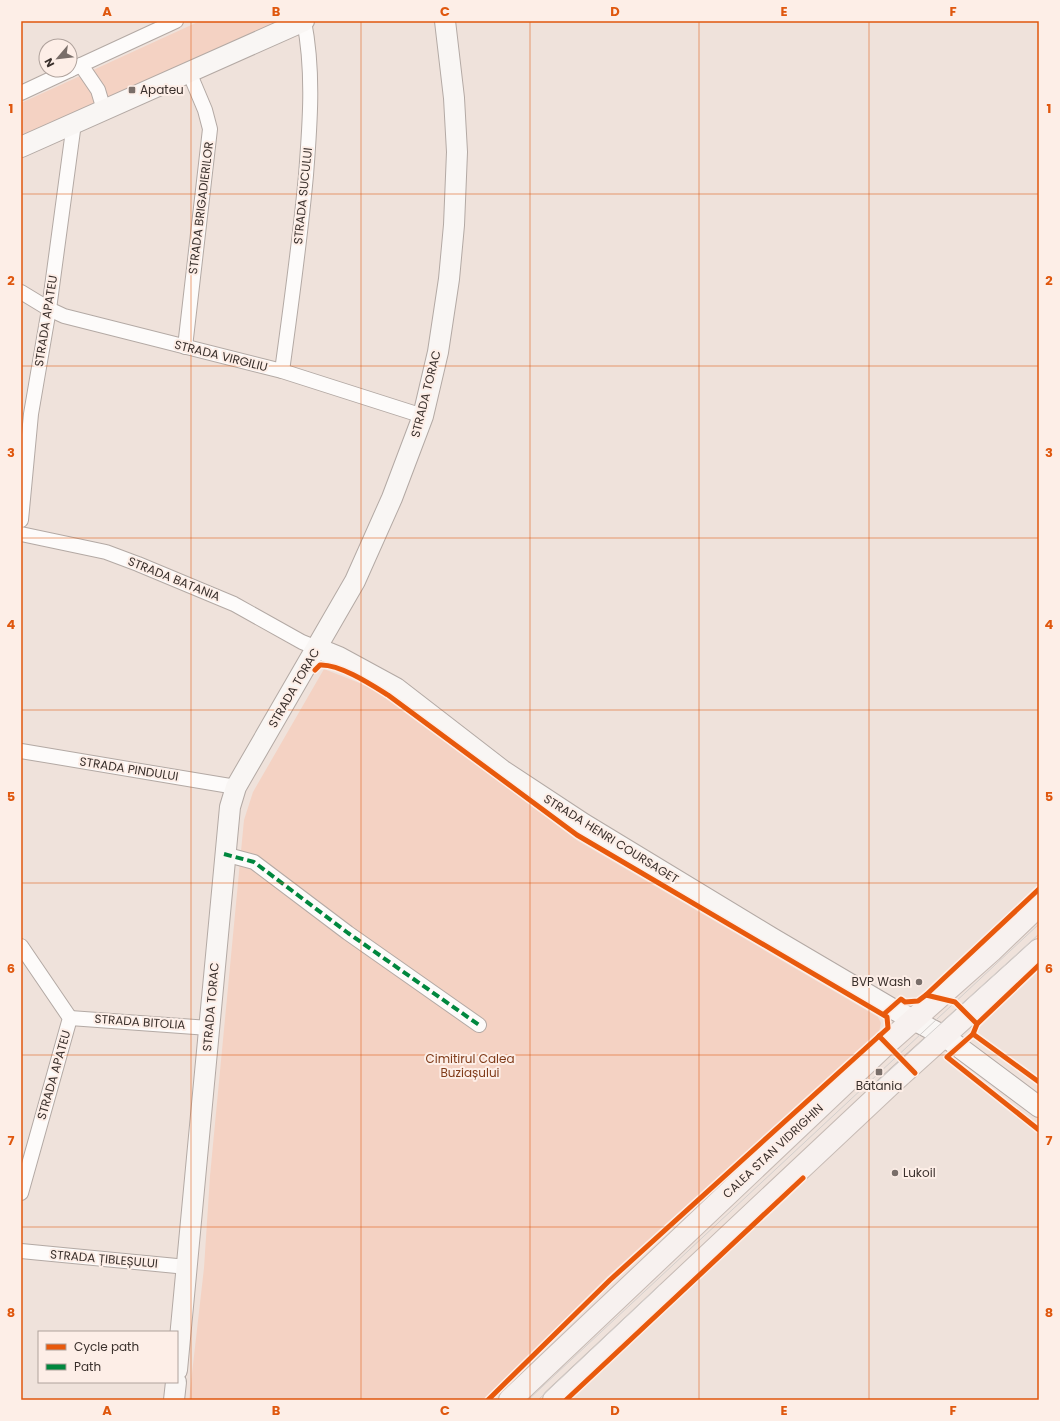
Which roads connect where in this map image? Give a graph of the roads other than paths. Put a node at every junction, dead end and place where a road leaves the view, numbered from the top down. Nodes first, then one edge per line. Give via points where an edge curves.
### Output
1 (176, 21) edge
2 (304, 21) edge
3 (445, 21) edge
4 (155, 25) edge
5 (78, 65) edge
6 (78, 72) edge
7 (189, 72) junction
8 (51, 78) edge
9 (21, 92) edge
10 (104, 110) junction
11 (74, 123) junction
12 (21, 147) edge
13 (21, 292) edge
14 (49, 309) junction
15 (185, 347) junction
16 (282, 371) junction
17 (26, 413) edge
18 (423, 416) junction
19 (21, 520) edge
20 (21, 534) edge
21 (317, 648) junction
22 (21, 751) edge
23 (236, 786) junction
24 (224, 854) junction
25 (1039, 905) edge
26 (21, 946) edge
27 (1039, 950) edge
28 (70, 1018) junction
29 (913, 1021) junction
30 (479, 1025) dead end
31 (209, 1028) junction
32 (944, 1036) junction
33 (1039, 1107) edge
34 (21, 1193) edge
35 (21, 1251) edge
36 (187, 1267) junction
37 (178, 1360) edge
38 (176, 1383) edge
39 (174, 1400) edge
40 (510, 1400) edge
41 (554, 1400) edge

1 - 4 street
2 - 7 street
2 - 16 street, STRADA SUCULUI via 310,49 310,134 302,224
3 - 18 street, STRADA TORAC via 457,152 454,225 438,352
4 - 5 street
6 - 10 street via 98,90
7 - 10 street
7 - 15 street, STRADA BRIGADIERILOR via 210,128
8 - 9 street
10 - 11 street
11 - 12 street
11 - 14 street, STRADA APATEU
13 - 14 street, STRADA VIRGILIU
14 - 15 street, STRADA VIRGILIU via 64,316
14 - 17 street, STRADA APATEU
15 - 16 street, STRADA VIRGILIU
16 - 18 street, STRADA VIRGILIU
17 - 19 street, STRADA APATEU
18 - 21 street, STRADA TORAC via 392,498 355,581
20 - 21 street, STRADA BATANIA via 106,552 138,564 234,604
21 - 23 street, STRADA TORAC
21 - 29 street, STRADA HENRI COURSAGET via 396,688 502,770 584,824
22 - 23 street, STRADA PINDULUI
23 - 24 street, STRADA TORAC via 230,807
24 - 30 street via 254,862 348,933
24 - 31 street, STRADA TORAC
25 - 29 main road, CALEA STAN VIDRIGHIN
26 - 28 street, STRADA APATEU
27 - 32 main road
28 - 31 street, STRADA BITOLIA
28 - 34 street, STRADA APATEU
29 - 32 street, STRADA HENRI COURSAGET
29 - 40 main road, CALEA STAN VIDRIGHIN
31 - 36 street, STRADA TORAC
32 - 33 street, STRADA HENRI COURSAGET
32 - 41 main road
35 - 36 street, STRADA ȚIBLEȘULUI
36 - 37 street, STRADA TORAC
38 - 39 street

